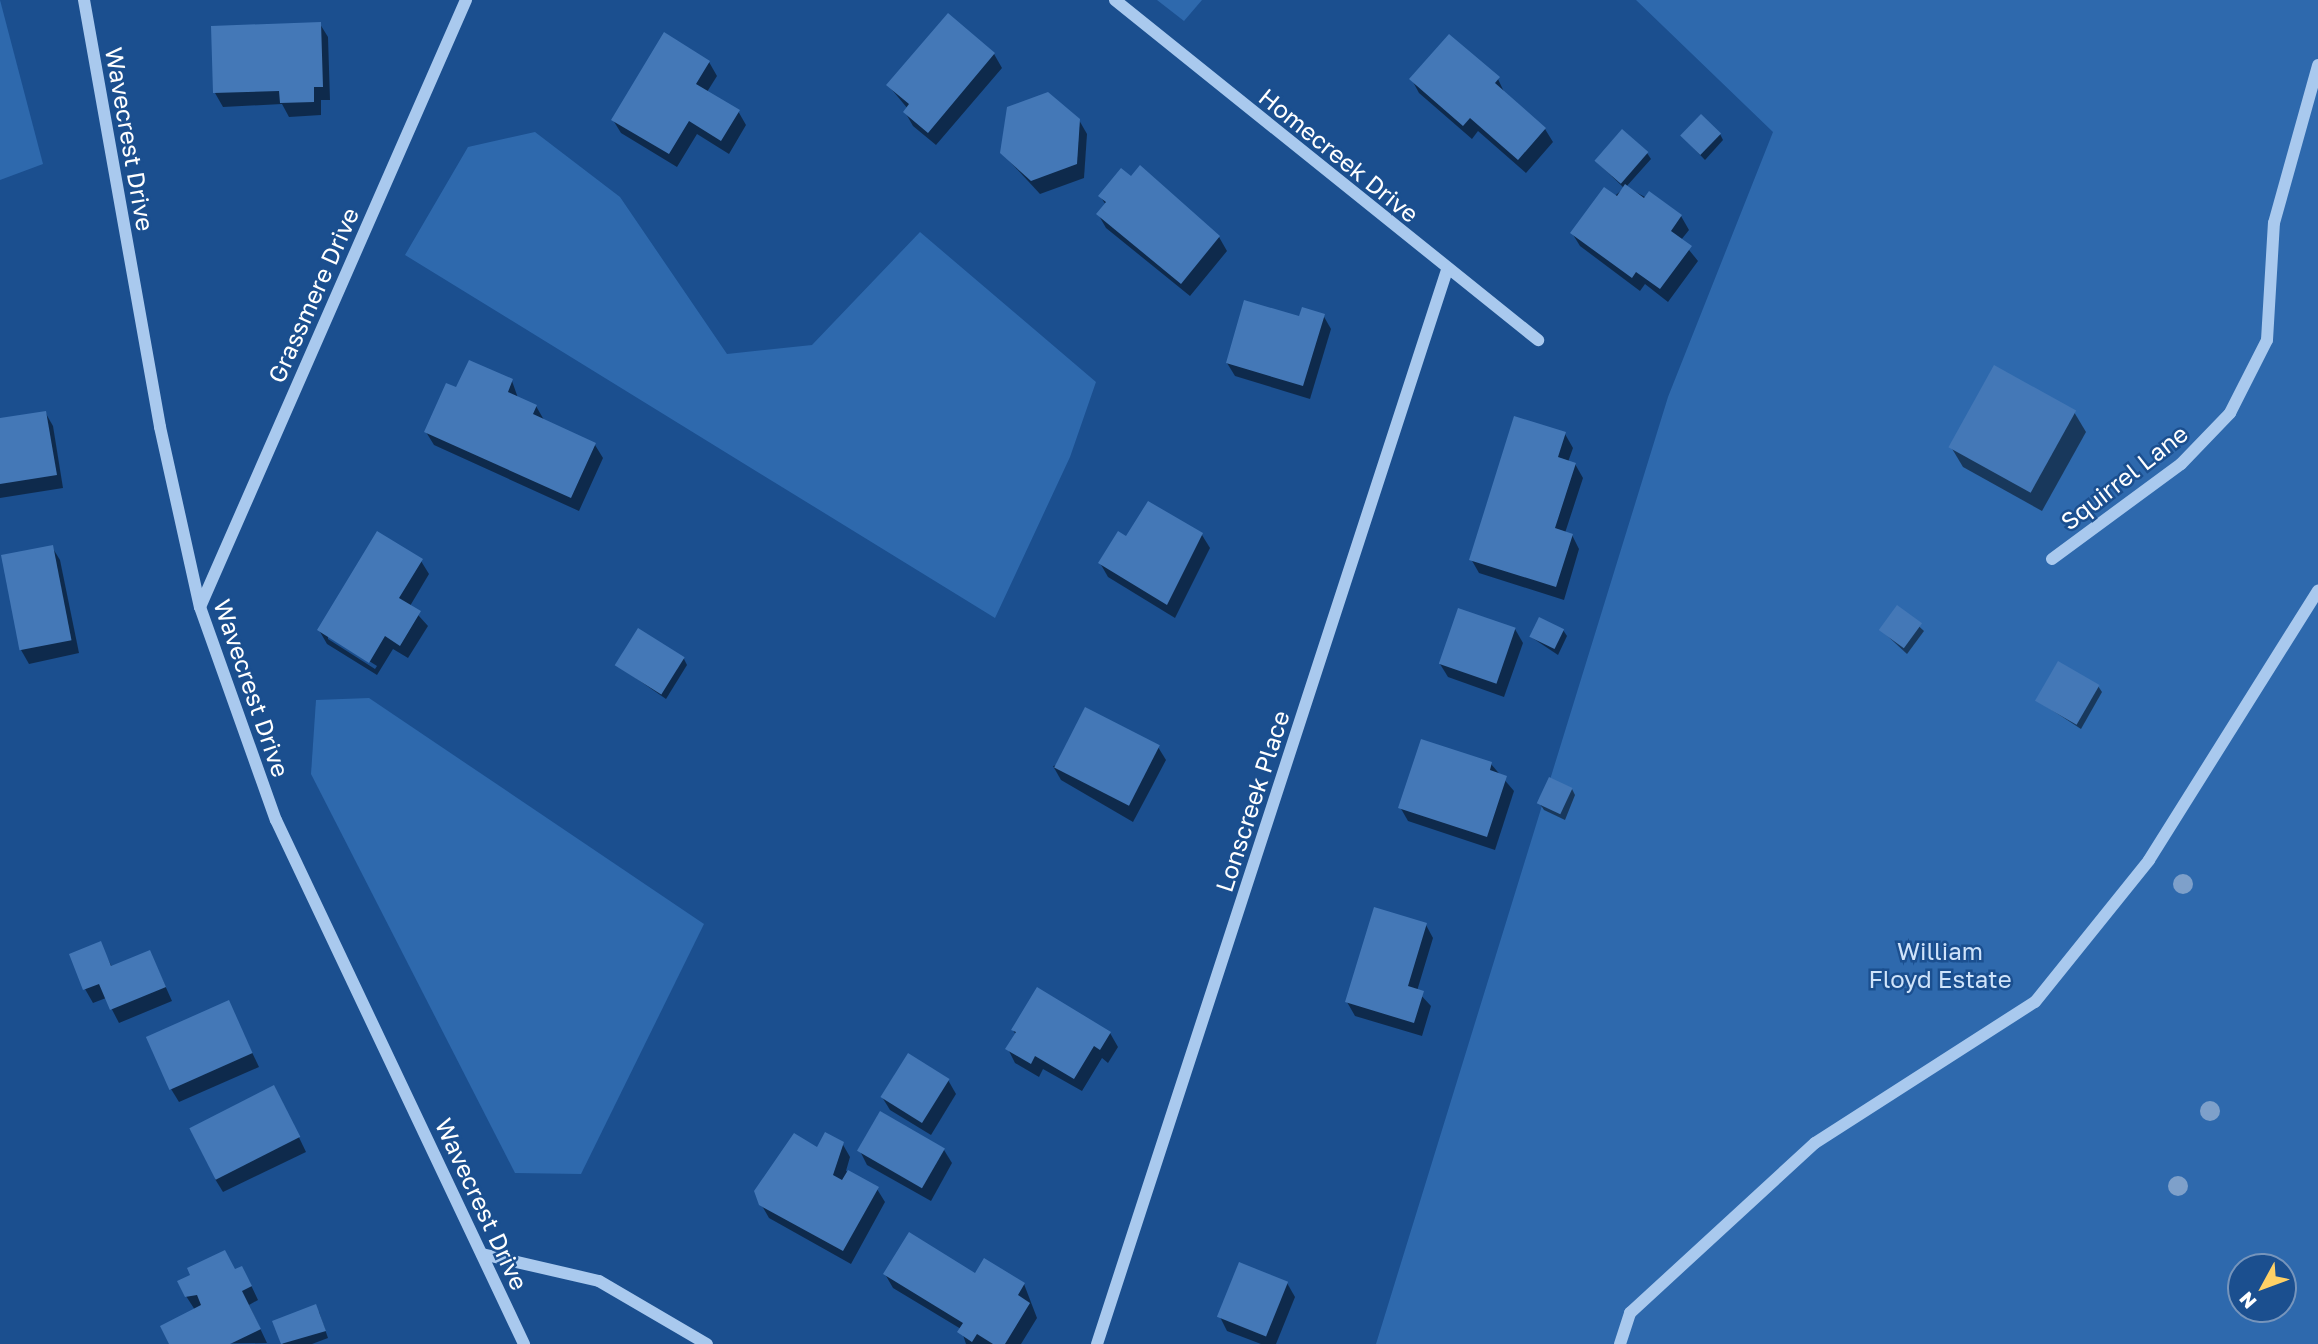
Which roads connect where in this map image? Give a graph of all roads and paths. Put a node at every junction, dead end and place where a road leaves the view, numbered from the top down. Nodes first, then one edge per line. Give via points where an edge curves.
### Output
1 (84, 0) edge
2 (466, 0) edge
3 (1115, 0) edge
4 (2318, 65) edge
5 (1447, 270) junction
6 (1538, 340) dead end
7 (2052, 559) dead end
8 (2318, 591) edge
9 (200, 607) junction
10 (482, 1254) junction
11 (524, 1344) edge
12 (707, 1344) edge
13 (1097, 1344) edge
14 (1620, 1344) edge

1 - 9 street, Wavecrest Drive via 160,427
2 - 9 street, Grassmere Drive
3 - 5 street, Homecreek Drive
4 - 7 street, Squirrel Lane via 2274,223 2267,341 2230,413 2181,464
5 - 6 street, Homecreek Drive
5 - 13 street, Lonscreek Place
8 - 14 street via 2149,860 2035,1002 1815,1143 1630,1313
9 - 10 street, Wavecrest Drive via 276,820
10 - 11 street, Wavecrest Drive
10 - 12 street via 599,1281

